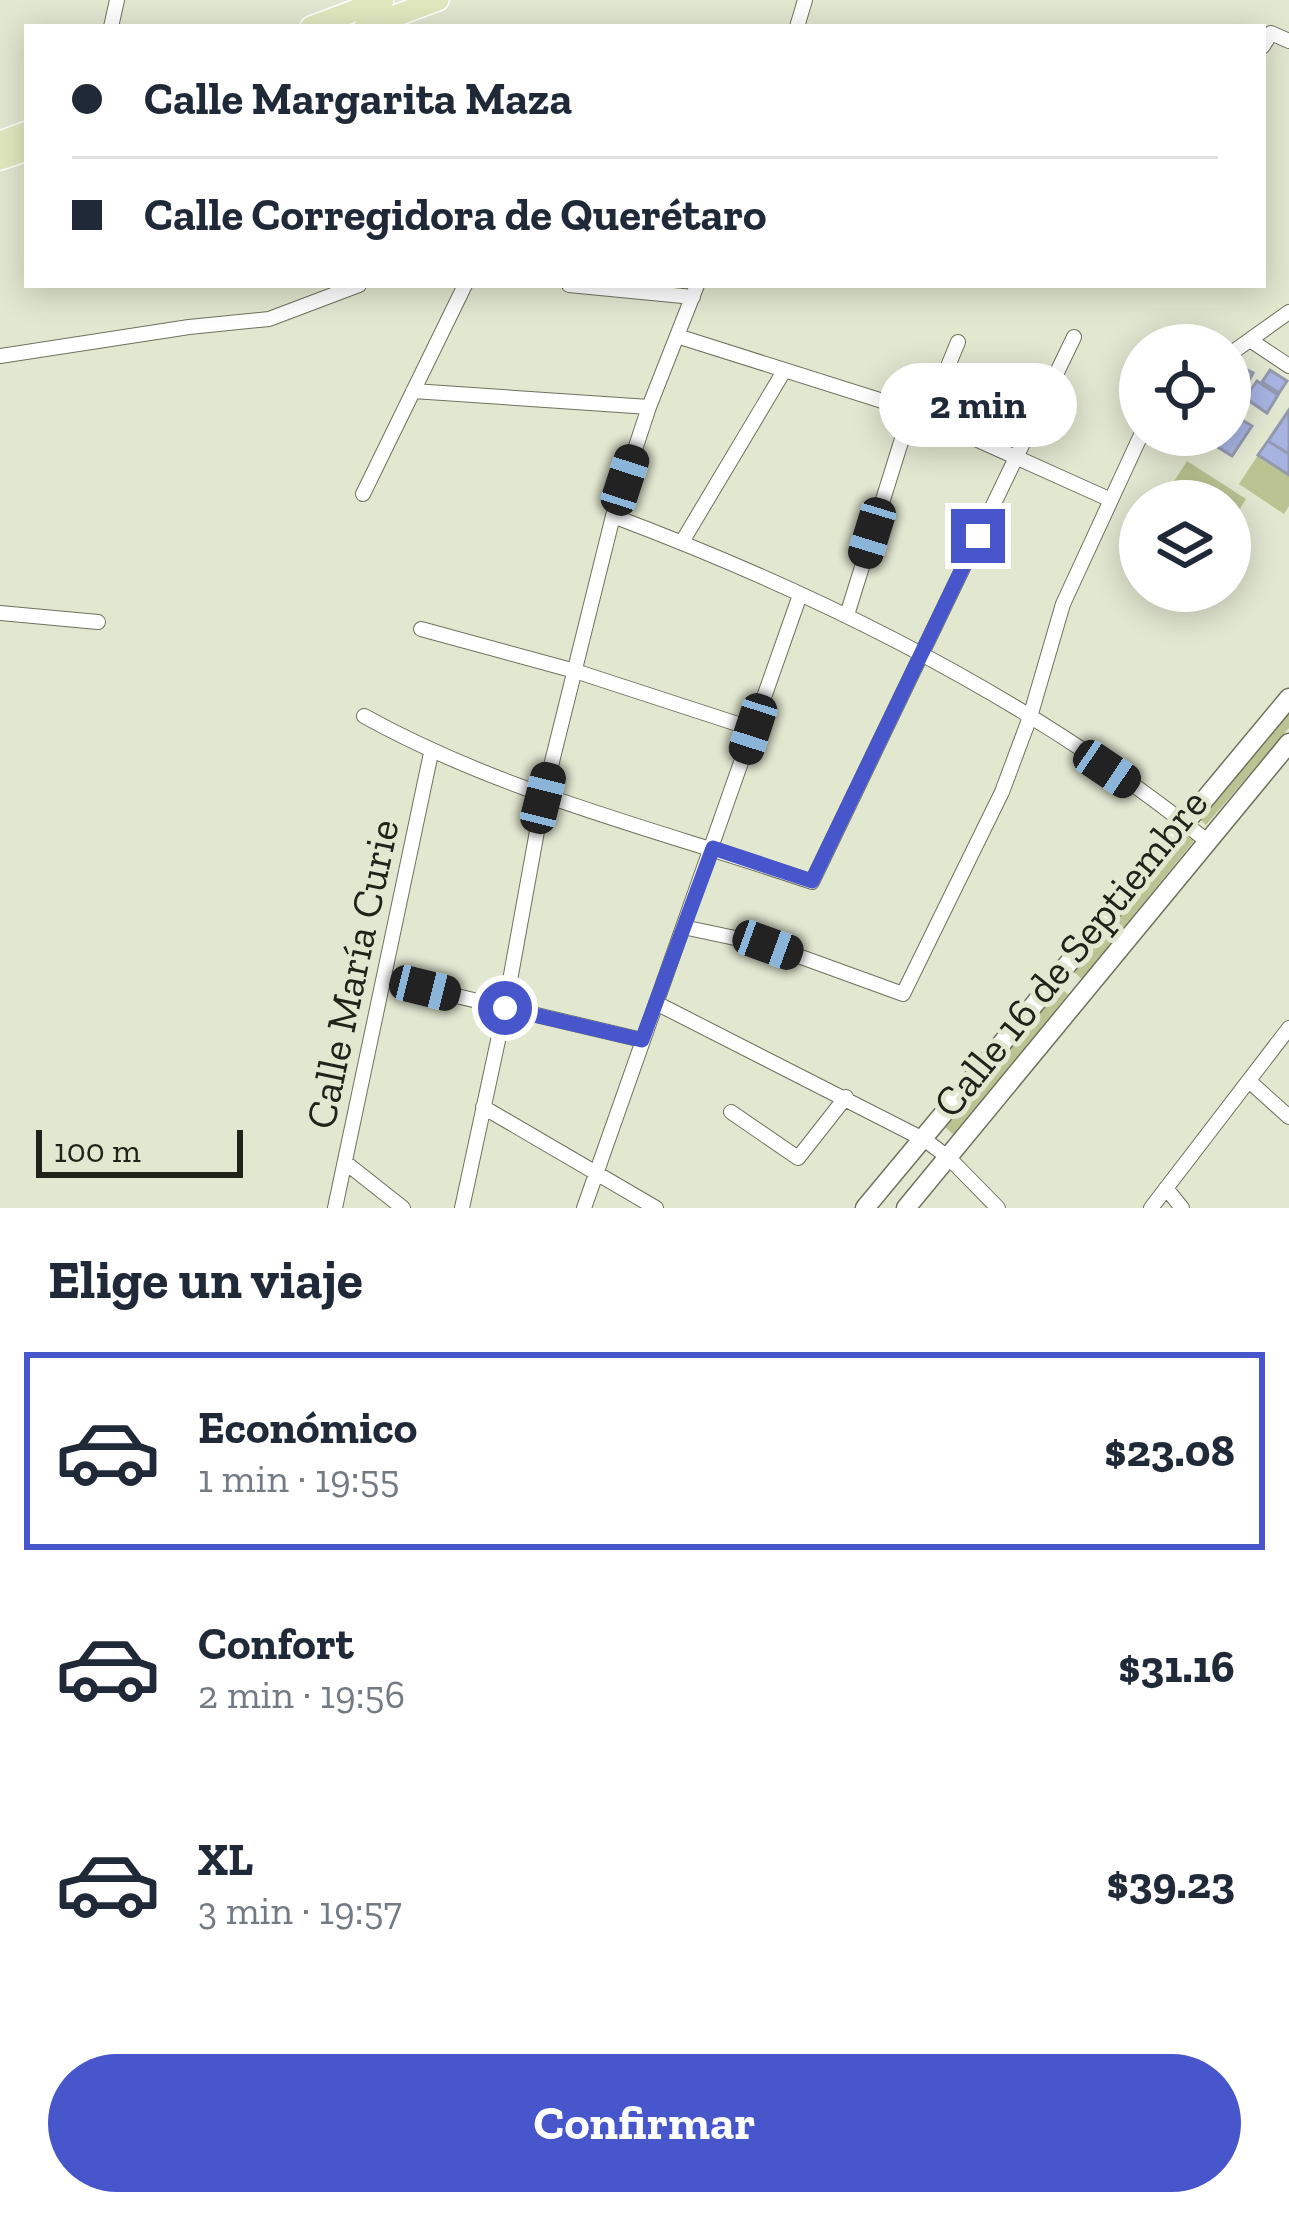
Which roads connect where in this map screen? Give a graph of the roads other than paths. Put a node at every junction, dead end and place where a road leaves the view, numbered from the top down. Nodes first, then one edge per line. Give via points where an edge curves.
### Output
1 (383, 0) edge
2 (438, 0) edge
3 (319, 24) edge
4 (373, 24) edge
5 (351, 288) edge
6 (465, 288) edge
7 (632, 288) edge
8 (695, 291) edge
9 (1289, 312) edge
10 (677, 336) junction
11 (1074, 338) dead end
12 (1251, 339) edge
13 (1251, 341) edge
14 (958, 342) dead end
15 (0, 356) edge
16 (1289, 366) edge
17 (784, 371) junction
18 (413, 392) junction
19 (649, 407) junction
20 (911, 410) junction
21 (927, 417) junction
22 (1131, 456) edge
23 (1017, 457) junction
24 (363, 494) dead end
25 (1111, 500) junction
26 (613, 516) junction
27 (682, 542) junction
28 (800, 596) junction
29 (0, 613) edge
30 (847, 616) junction
31 (98, 622) dead end
32 (421, 629) dead end
33 (921, 656) junction
34 (575, 671) junction
35 (1289, 698) edge
36 (364, 716) dead end
37 (1030, 717) junction
38 (753, 729) junction
39 (1289, 743) edge
40 (431, 753) junction
41 (543, 798) junction
42 (1183, 821) junction
43 (1207, 841) junction
44 (713, 848) junction
45 (683, 927) junction
46 (386, 979) junction
47 (1058, 979) junction
48 (1080, 998) junction
49 (656, 1003) junction
50 (505, 1008) junction
51 (1289, 1028) edge
52 (642, 1040) junction
53 (1250, 1082) junction
54 (846, 1096) junction
55 (482, 1108) junction
56 (731, 1112) dead end
57 (1289, 1118) edge
58 (925, 1140) junction
59 (950, 1157) junction
60 (346, 1163) junction
61 (597, 1172) junction
62 (1166, 1188) junction
63 (335, 1208) edge
64 (403, 1208) edge
65 (462, 1208) edge
66 (584, 1208) edge
67 (656, 1208) edge
68 (865, 1208) edge
69 (906, 1208) edge
70 (998, 1208) edge
71 (1151, 1208) edge
72 (1182, 1208) edge

1 - 3 main road
2 - 4 main road
5 - 15 street via 268,320
6 - 18 street
7 - 8 street
8 - 10 street
9 - 12 street
10 - 17 street
10 - 19 street
11 - 23 street
13 - 16 street
14 - 21 street
17 - 20 street
17 - 27 street
18 - 19 street
18 - 24 street
19 - 26 street
20 - 21 street
20 - 30 street
21 - 23 street
22 - 25 street
23 - 25 street
23 - 33 street
25 - 37 street via 1063,604
26 - 27 street
26 - 34 street
27 - 28 street
28 - 30 street
28 - 38 street
29 - 31 street
30 - 33 street
32 - 34 street
33 - 37 street
33 - 44 street via 812,881
34 - 38 street
34 - 41 street
35 - 42 street, Calle 16 de Septiembre
36 - 40 street
37 - 42 street
37 - 45 street via 1003,792 903,994 768,945
38 - 44 street
39 - 43 street, Calle 16 de Septiembre
40 - 41 street
40 - 46 street, Calle María Curie
41 - 44 street
41 - 50 street
42 - 43 street
42 - 47 street, Calle 16 de Septiembre
43 - 48 street, Calle 16 de Septiembre
44 - 45 street
45 - 49 street
46 - 50 street
46 - 60 street, Calle María Curie
47 - 48 street
47 - 58 street, Calle 16 de Septiembre
48 - 59 street, Calle 16 de Septiembre
49 - 52 street
49 - 54 street
50 - 52 street
50 - 55 street
51 - 53 street
52 - 61 street
53 - 57 street
53 - 62 street
54 - 56 street via 798,1158
54 - 58 street
55 - 61 street
55 - 65 street
58 - 59 street
58 - 68 street, Calle 16 de Septiembre
59 - 69 street, Calle 16 de Septiembre
59 - 70 street
60 - 63 street, Calle María Curie
60 - 64 street
61 - 66 street
61 - 67 street
62 - 71 street
62 - 72 street

